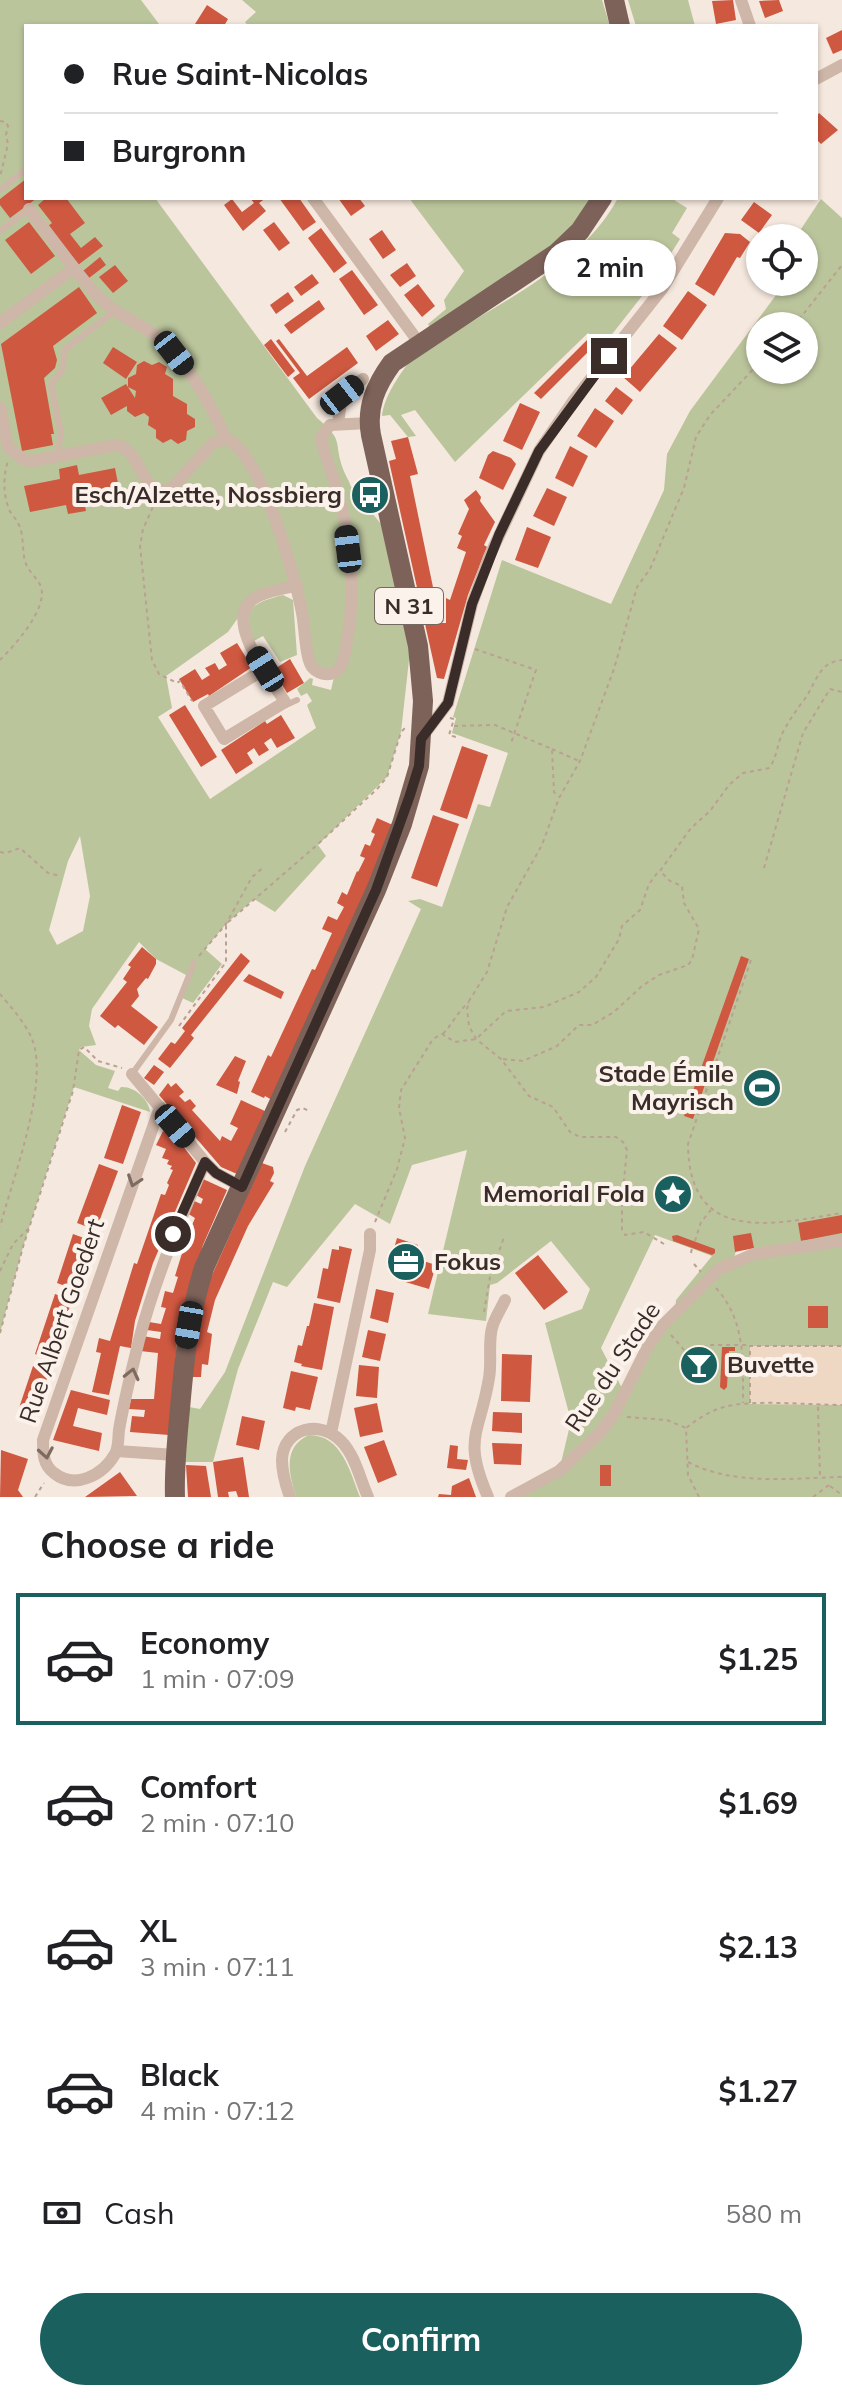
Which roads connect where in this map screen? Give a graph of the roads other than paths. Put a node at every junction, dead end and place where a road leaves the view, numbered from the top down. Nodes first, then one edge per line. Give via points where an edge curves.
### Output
1 (614, 0) edge
2 (741, 0) edge
3 (620, 24) edge
4 (749, 24) edge
5 (842, 65) edge
6 (818, 78) edge
7 (24, 171) edge
8 (0, 190) edge
9 (314, 200) edge
10 (601, 200) edge
11 (717, 200) edge
12 (29, 209) joint
13 (0, 217) edge
14 (7, 226) junction
15 (0, 231) edge
16 (74, 268) junction
17 (115, 311) junction
18 (0, 323) edge
19 (420, 344) junction
20 (363, 379) dead end
21 (0, 407) edge
22 (338, 423) junction
23 (369, 423) junction
24 (226, 439) junction
25 (57, 456) junction
26 (297, 585) junction
27 (265, 669) junction
28 (452, 690) junction
29 (429, 718) junction
30 (194, 963) road end
31 (132, 1074) joint
32 (160, 1107) junction
33 (205, 1162) junction
34 (242, 1187) junction
35 (370, 1234) road end
36 (842, 1241) edge
37 (505, 1300) dead end
38 (331, 1433) junction
39 (117, 1451) junction
40 (175, 1455) junction
41 (175, 1497) edge
42 (290, 1497) edge
43 (368, 1497) edge
44 (488, 1497) edge
45 (511, 1497) edge

1 - 3 main road
2 - 4 street
5 - 6 street
7 - 8 lane
9 - 19 street
10 - 19 main road, N 31 via 557,253
11 - 28 street via 662,289 539,451 489,557
12 - 14 lane
12 - 16 street
13 - 14 lane
14 - 15 lane
16 - 17 street
16 - 18 street
17 - 24 street via 174,353
17 - 25 lane via 64,350 63,369 51,384 61,434
19 - 23 main road, N 31 via 392,363 379,380
20 - 22 street via 342,395
21 - 25 street via 12,452 32,461
22 - 23 street
22 - 26 street via 321,437 345,523 352,575 348,633 343,661 335,672 319,673 309,661
23 - 29 main road, N 31
24 - 25 street via 213,443 171,489 160,491 150,487 125,447
24 - 26 street via 237,445 259,482
26 - 27 street via 254,598 245,608 245,637
27 - 27 street via 204,706 224,739 291,701
28 - 29 street
28 - 29 street via 434,702
29 - 34 main road, N 31 via 419,766 376,890
30 - 31 lane via 171,1020
31 - 32 street
32 - 33 street
32 -> 39 street, Rue Albert Goedert via 43,1440 51,1472 64,1480 81,1481 108,1465
33 - 34 street
39 -> 33 street via 140,1339 173,1234
34 - 40 main road, N 31 via 192,1305
35 - 38 street
36 - 45 street, Rue du Stade via 754,1254 707,1279 662,1326 615,1412 582,1453
37 - 44 street via 491,1329 489,1383 473,1434 474,1457
38 - 42 street via 309,1428 285,1447 282,1461
38 - 43 street via 348,1449
39 - 40 street
40 - 41 main road, N 31

